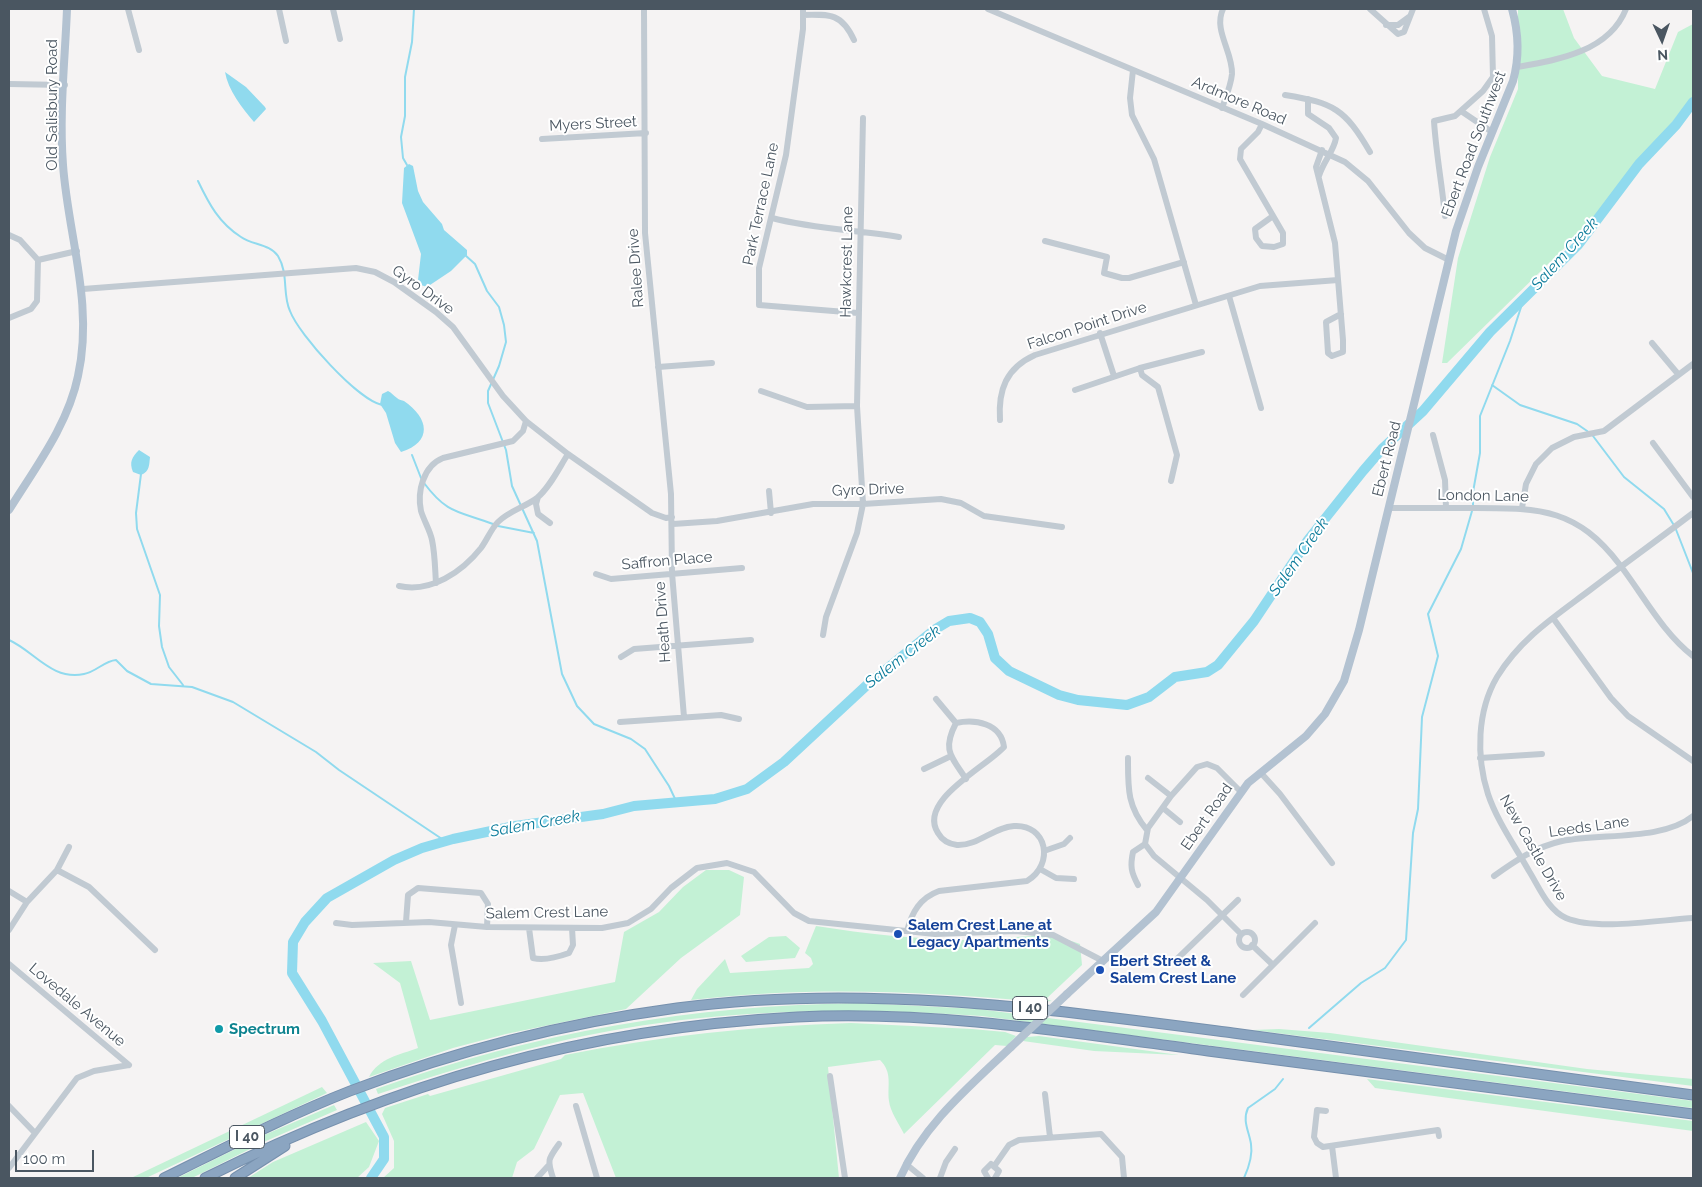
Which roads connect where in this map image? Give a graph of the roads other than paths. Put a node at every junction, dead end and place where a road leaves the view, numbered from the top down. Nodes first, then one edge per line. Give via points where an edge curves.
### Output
1 (66, 9) edge
2 (128, 9) edge
3 (279, 9) edge
4 (333, 9) edge
5 (644, 9) edge
6 (988, 9) edge
7 (1223, 9) edge
8 (1370, 9) edge
9 (1413, 9) edge
10 (1484, 9) edge
11 (1512, 9) edge
12 (1626, 9) edge
13 (803, 12) edge
14 (340, 39) dead end
15 (854, 40) dead end
16 (286, 41) dead end
17 (139, 50) dead end
18 (1517, 67) junction
19 (1133, 70) junction
20 (9, 84) edge
21 (65, 85) junction
22 (1285, 95) dead end
23 (1308, 99) junction
24 (1222, 108) junction
25 (1461, 111) junction
26 (863, 118) dead end
27 (1262, 124) junction
28 (1492, 132) junction
29 (646, 134) junction
30 (542, 139) dead end
31 (1325, 152) junction
32 (1370, 152) dead end
33 (1273, 216) junction
34 (1445, 216) dead end
35 (772, 218) junction
36 (860, 230) junction
37 (9, 235) edge
38 (900, 237) dead end
39 (1045, 241) dead end
40 (77, 251) junction
41 (38, 260) junction
42 (1450, 260) junction
43 (1184, 262) junction
44 (1338, 280) junction
45 (82, 289) junction
46 (1230, 296) junction
47 (1196, 305) junction
48 (858, 313) junction
49 (1341, 314) junction
50 (9, 318) edge
51 (1100, 333) junction
52 (1652, 343) dead end
53 (1202, 352) dead end
54 (712, 363) dead end
55 (1693, 364) edge
56 (658, 367) junction
57 (1140, 368) junction
58 (1678, 374) junction
59 (1114, 376) junction
60 (1075, 390) dead end
61 (761, 391) dead end
62 (1414, 405) joint
63 (857, 406) junction
64 (1261, 408) dead end
65 (1000, 420) dead end
66 (526, 421) junction
67 (1433, 435) dead end
68 (1653, 443) dead end
69 (568, 454) junction
70 (1171, 481) dead end
71 (769, 491) dead end
72 (538, 497) junction
73 (1693, 497) edge
74 (863, 504) junction
75 (1389, 508) junction
76 (1446, 508) junction
77 (1522, 508) junction
78 (9, 510) edge
79 (771, 513) junction
80 (1693, 513) edge
81 (673, 521) junction
82 (550, 523) dead end
83 (1062, 527) dead end
84 (1621, 566) junction
85 (742, 568) dead end
86 (672, 573) junction
87 (596, 574) dead end
88 (436, 583) junction
89 (399, 586) dead end
90 (1553, 618) junction
91 (822, 635) dead end
92 (751, 640) dead end
93 (677, 645) junction
94 (1693, 656) edge
95 (620, 657) dead end
96 (936, 699) dead end
97 (684, 717) junction
98 (739, 719) dead end
99 (620, 722) dead end
100 (956, 723) junction
101 (1542, 754) dead end
102 (951, 756) junction
103 (1128, 758) dead end
104 (1480, 758) junction
105 (1693, 761) edge
106 (924, 769) dead end
107 (1261, 773) junction
108 (1148, 778) dead end
109 (966, 779) junction
110 (1240, 792) junction
111 (1171, 796) junction
112 (1163, 808) junction
113 (1693, 816) edge
114 (1180, 822) dead end
115 (1147, 830) junction
116 (1070, 838) dead end
117 (1145, 844) junction
118 (69, 846) dead end
119 (1044, 850) junction
120 (1521, 856) junction
121 (1332, 863) dead end
122 (1040, 869) junction
123 (57, 870) junction
124 (1494, 876) dead end
125 (1181, 878) junction
126 (1074, 879) dead end
127 (1138, 885) dead end
128 (9, 891) edge
129 (1238, 900) dead end
130 (27, 902) junction
131 (1222, 915) junction
132 (1693, 918) edge
133 (406, 922) junction
134 (336, 923) dead end
135 (1315, 923) dead end
136 (455, 924) junction
137 (486, 927) junction
138 (529, 928) junction
139 (572, 928) junction
140 (9, 930) edge
141 (907, 931) junction
142 (1241, 934) junction
143 (1252, 945) junction
144 (156, 950) dead end
145 (1178, 958) dead end
146 (1101, 960) junction
147 (9, 964) edge
148 (1273, 965) junction
149 (1243, 995) dead end
150 (461, 1003) dead end
151 (830, 1076) dead end
152 (1045, 1094) dead end
153 (1693, 1095) edge
154 (9, 1106) edge
155 (576, 1106) dead end
156 (1326, 1111) dead end
157 (1693, 1114) edge
158 (340, 1116) junction
159 (35, 1133) junction
160 (1439, 1136) dead end
161 (1050, 1137) junction
162 (559, 1144) dead end
163 (1332, 1146) junction
164 (956, 1149) dead end
165 (906, 1164) junction
166 (995, 1165) junction
167 (548, 1166) junction
168 (9, 1168) edge
169 (164, 1178) edge
170 (205, 1178) edge
171 (235, 1178) edge
172 (537, 1178) edge
173 (553, 1178) edge
174 (597, 1178) edge
175 (845, 1178) edge
176 (900, 1178) edge
177 (924, 1178) edge
178 (940, 1178) edge
179 (987, 1178) edge
180 (996, 1178) edge
181 (1124, 1178) edge
182 (1336, 1178) edge

1 - 21 main road, Old Salisbury Road
2 - 17 street
3 - 16 street
4 - 14 street
5 - 29 street, Ralee Drive
6 - 19 street, Ardmore Road
7 - 24 street via 1220,23 1232,74
8 - 9 street via 1385,25 1398,25 1409,18
10 - 25 street via 1492,36 1493,76
11 - 18 main road, Ebert Road Southwest via 1519,40
12 - 18 street via 1610,31 1577,54
13 - 15 street via 833,17 846,24
13 - 35 street, Park Terrace Lane via 786,155
18 - 28 main road, Ebert Road Southwest
19 - 24 street, Ardmore Road
19 - 43 street via 1132,116 1154,159
20 - 21 street
21 - 40 main road, Old Salisbury Road via 63,166
22 - 23 street
23 - 31 street via 1308,114 1329,128 1336,138 1335,145
23 - 32 street via 1325,103 1346,117
24 - 27 street, Ardmore Road
25 - 28 street
25 - 34 street via 1455,116 1434,121
26 - 36 street, Hawkcrest Lane
27 - 31 street, Ardmore Road
27 - 33 street via 1241,149 1240,159
28 - 42 main road, Ebert Road Southwest via 1464,202
29 - 30 street, Myers Street
29 - 56 street, Ralee Drive via 645,233
31 - 42 street, Ardmore Road via 1356,169 1409,233 1425,248
31 - 44 street via 1320,176 1335,243
33 - 33 street via 1283,234 1283,244 1262,246 1256,238 1255,229
35 - 36 street via 799,225
35 - 48 street, Park Terrace Lane via 759,268 759,305
36 - 38 street
36 - 48 street, Hawkcrest Lane
37 - 41 street via 20,240
39 - 43 street via 1107,257 1104,273 1122,278
40 - 41 street
40 - 45 main road, Old Salisbury Road
41 - 50 street via 37,301 31,309
42 - 62 main road, Ebert Road Southwest
43 - 47 street
44 - 46 street, Falcon Point Drive via 1276,284
44 - 49 street
45 - 66 street, Gyro Drive via 356,268 375,272 418,298 453,327 502,396
45 - 78 main road, Old Salisbury Road via 81,354 74,394 53,438
46 - 47 street, Falcon Point Drive
46 - 64 street
47 - 51 street, Falcon Point Drive
48 - 63 street, Hawkcrest Lane
49 - 49 street via 1343,352 1332,356 1328,353 1326,322
51 - 59 street
51 - 65 street, Falcon Point Drive via 1023,360 1005,380 1000,391
52 - 58 street
53 - 57 street
54 - 56 street
55 - 58 street
56 - 81 street, Ralee Drive
57 - 59 street
57 - 70 street via 1142,375 1158,387 1176,455
58 - 77 street via 1604,431 1574,437 1552,448 1536,464 1526,484
59 - 60 street
61 - 63 street via 807,408
62 - 75 main road, Ebert Road
63 - 74 street, Hawkcrest Lane
66 - 69 street, Gyro Drive
66 - 88 street via 523,431 513,441 442,458 428,470 421,490 421,509 432,539
67 - 76 street via 1445,480
68 - 73 street
69 - 72 street
69 - 81 street, Gyro Drive via 652,513
71 - 79 street
72 - 82 street via 538,514
72 - 88 street via 499,522 468,562
74 - 79 street, Gyro Drive via 813,504
74 - 83 street, Gyro Drive via 941,499 961,503 984,516
74 - 91 street, Hawkcrest Lane via 858,533
75 - 76 street, London Lane
75 - 107 main road, Ebert Road via 1359,630 1339,692 1312,730
76 - 77 street, London Lane
77 - 84 street, London Lane via 1574,522 1594,535
79 - 81 street, Gyro Drive
80 - 84 street, New Castle Drive
81 - 86 street, Heath Drive
84 - 90 street, New Castle Drive
84 - 94 street, London Lane via 1674,637
85 - 86 street, Saffron Place
86 - 87 street, Saffron Place via 611,579
86 - 93 street, Heath Drive
88 - 89 street via 422,587
90 - 104 street, New Castle Drive via 1527,638 1496,679 1482,724
90 - 105 street via 1611,698 1628,716
92 - 93 street
93 - 95 street via 634,649
93 - 97 street, Heath Drive
96 - 100 street
97 - 98 street via 721,714
97 - 99 street
100 - 102 street via 948,743
100 - 109 street via 978,721 989,725 1004,746
101 - 104 street
102 - 106 street
102 - 109 street
103 - 115 street via 1127,792 1132,809
104 - 120 street, New Castle Drive via 1488,794
107 - 110 main road, Ebert Road
107 - 121 street
108 - 111 street
109 - 119 street via 938,803 934,821 941,838 959,845 1005,827 1025,827 1036,833
110 - 111 street via 1217,768 1207,764 1197,767
110 - 125 main road, Ebert Road
111 - 112 street
112 - 114 street
112 - 115 street
113 - 120 street, Leeds Lane via 1669,829 1564,841
115 - 117 street
116 - 119 street via 1064,844
117 - 125 street via 1154,856
117 - 127 street via 1133,852 1130,864
118 - 123 street
119 - 122 street via 1044,863
120 - 124 street, Leeds Lane
120 - 132 street, New Castle Drive via 1556,911 1575,921 1594,924
122 - 126 street via 1056,878
122 - 141 street via 1027,880 929,895 917,907
123 - 130 street
123 - 144 street via 89,887
125 - 131 street
125 - 146 main road, Ebert Road via 1156,912
128 - 130 street
129 - 131 street
130 - 140 street
131 - 142 street
131 - 145 street
133 - 134 street, Salem Crest Lane
133 - 136 street, Salem Crest Lane
133 - 137 street via 408,895 418,888 482,893 488,904
135 - 148 street
136 - 137 street, Salem Crest Lane
136 - 150 street via 452,945
137 - 138 street, Salem Crest Lane
138 - 139 street, Salem Crest Lane
138 - 139 street via 533,958 538,959 568,953 572,944
139 - 141 street, Salem Crest Lane via 602,928 628,922 651,909 697,868 727,863 754,872 794,913 809,920
141 - 146 street, Salem Crest Lane via 935,934 1016,931 1053,935
142 - 143 street via 1253,934
142 - 143 street via 1240,945 1248,948
143 - 148 street
146 - 165 main road, Ebert Road, bridge via 950,1105
147 - 159 street, Lovedale Avenue via 129,1065 94,1071 77,1078
148 - 149 street
151 - 175 street
152 - 161 street
153 - 169 highway, I 40 via 1064,1011 930,1000 776,999 679,1008 584,1023 491,1045 330,1099
154 - 159 street
155 - 174 street
156 - 163 street via 1317,1110 1314,1137 1320,1146
157 - 158 highway, I 40 via 1049,1030 853,1016 797,1017 632,1034 526,1056 425,1084
158 - 170 highway, I 40
158 - 171 highway via 327,1127 270,1154
159 - 168 street
160 - 163 street via 1438,1130
161 - 166 street via 1014,1142
161 - 181 street via 1104,1136 1122,1157
162 - 167 street
163 - 182 street
164 - 178 street
165 - 176 main road, Ebert Road
165 - 177 street
166 - 179 street via 985,1168
166 - 180 street via 999,1171
167 - 172 street
167 - 173 street

